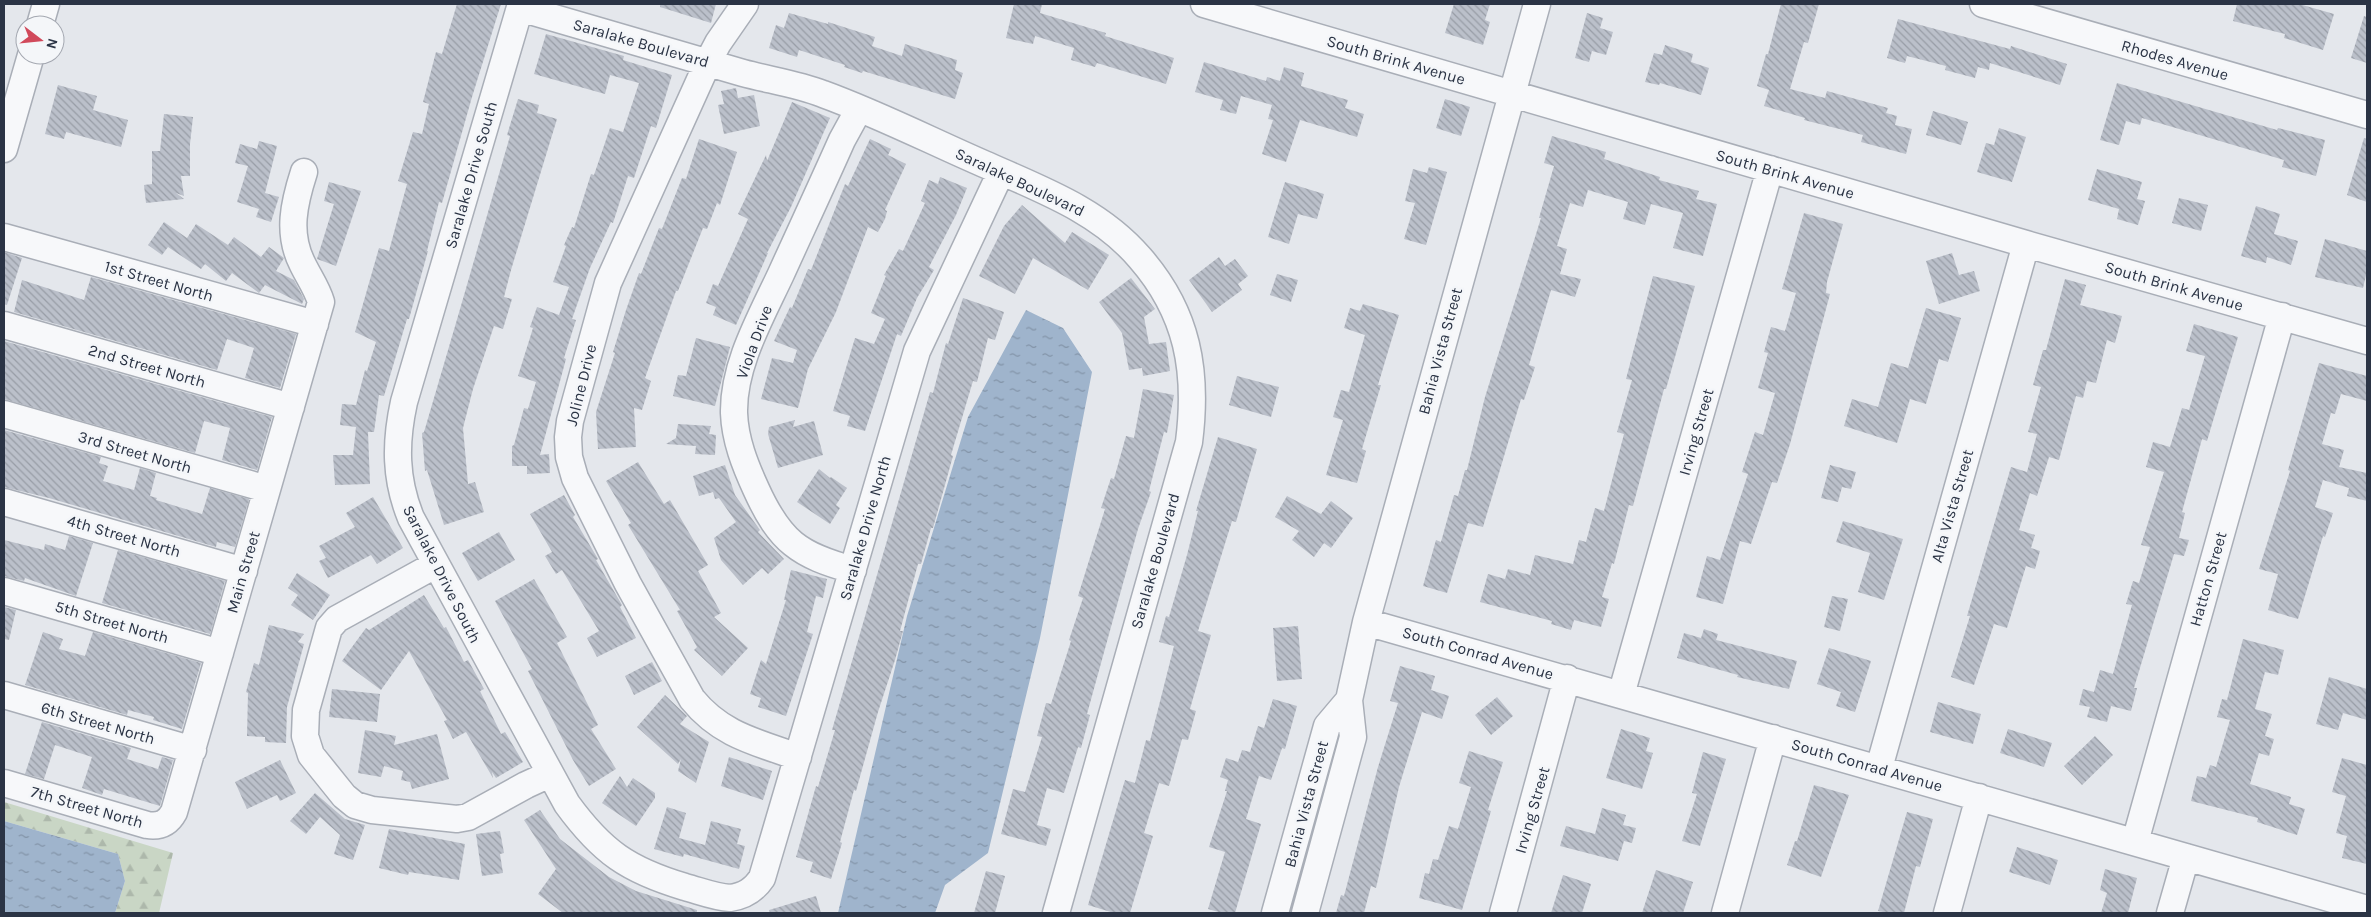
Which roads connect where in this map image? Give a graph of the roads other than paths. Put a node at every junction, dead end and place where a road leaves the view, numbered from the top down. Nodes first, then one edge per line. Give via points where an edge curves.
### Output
1 (745, 4) edge
2 (1204, 4) edge
3 (1537, 4) edge
4 (1983, 4) edge
5 (521, 6) edge
6 (708, 62) junction
7 (28, 65) edge
8 (1512, 94) junction
9 (859, 109) junction
10 (2367, 115) edge
11 (4, 149) edge
12 (1770, 169) junction
13 (304, 172) dead end
14 (1001, 172) junction
15 (4, 237) edge
16 (2026, 244) junction
17 (2282, 316) junction
18 (315, 324) junction
19 (4, 325) edge
20 (2367, 341) edge
21 (291, 407) junction
22 (4, 414) edge
23 (267, 489) junction
24 (4, 502) edge
25 (435, 565) junction
26 (852, 570) junction
27 (244, 571) junction
28 (4, 591) edge
29 (1366, 622) junction
30 (220, 652) junction
31 (1567, 678) junction
32 (4, 695) edge
33 (1621, 695) junction
34 (1348, 700) junction
35 (1773, 738) junction
36 (193, 750) junction
37 (798, 757) junction
38 (1879, 768) junction
39 (550, 774) junction
40 (4, 783) edge
41 (1979, 797) junction
42 (170, 820) joint
43 (2135, 842) junction
44 (2186, 857) junction
45 (750, 892) joint
46 (2367, 909) edge
47 (1056, 913) edge
48 (1275, 913) edge
49 (1305, 913) edge
50 (1503, 913) edge
51 (1725, 913) edge
52 (1947, 913) edge
53 (2170, 913) edge

1 - 6 street, Joline Drive
2 - 8 street, South Brink Avenue
3 - 8 street, Bahia Vista Street
4 - 10 street, Rhodes Avenue
5 - 6 street, Saralake Boulevard
5 - 25 street, Saralake Drive South via 399,424 397,456 404,502
6 - 9 street, Saralake Boulevard via 821,93
6 - 37 street, Joline Drive via 608,283 570,421 569,457 575,478 628,584 692,699 704,713 730,732
7 - 11 street
8 - 12 street, South Brink Avenue
8 - 29 street, Bahia Vista Street
9 - 14 street, Saralake Boulevard
9 - 26 street, Viola Drive via 751,339 739,375 734,412 747,471 784,537 810,556
12 - 16 street, South Brink Avenue
12 - 33 street, Irving Street
13 - 18 street, Main Street via 294,205 294,242 321,302
14 - 26 street, Saralake Drive North via 917,351
14 - 47 street, Saralake Boulevard via 1095,217 1139,256 1162,286 1180,323 1192,380 1189,442
15 - 18 street, 1st Street North
16 - 17 street, South Brink Avenue
16 - 38 street, Alta Vista Street
17 - 20 street, South Brink Avenue
17 - 43 street, Hatton Street
18 - 21 street, Main Street
19 - 21 street, 2nd Street North
21 - 23 street, Main Street
22 - 23 street, 3rd Street North
23 - 27 street, Main Street
24 - 27 street, 4th Street North
25 - 39 street, Saralake Drive South
25 - 39 street via 337,619 329,628 306,710 305,736 311,755 355,805 372,810 457,819 479,812
26 - 37 street, Saralake Drive North
27 - 30 street, Main Street
28 - 30 street, 5th Street North
29 - 31 street, South Conrad Avenue
29 - 34 street, Bahia Vista Street
30 - 36 street, Main Street
31 - 33 street, South Conrad Avenue
31 - 50 street, Irving Street
32 - 36 street, 6th Street North
33 - 35 street, South Conrad Avenue
34 - 48 street, Bahia Vista Street via 1327,726
34 - 49 street, Bahia Vista Street via 1353,737
35 - 38 street, South Conrad Avenue
35 - 51 street
36 - 42 street, Main Street
37 - 45 street, Saralake Drive North via 762,878
38 - 41 street, South Conrad Avenue
39 - 45 street, Saralake Drive South via 586,830 627,864 657,879 721,897 739,897
40 - 42 street, 7th Street North via 147,825 155,826
41 - 43 street, South Conrad Avenue
41 - 52 street
43 - 44 street, South Conrad Avenue
44 - 46 street, South Conrad Avenue
44 - 53 street

